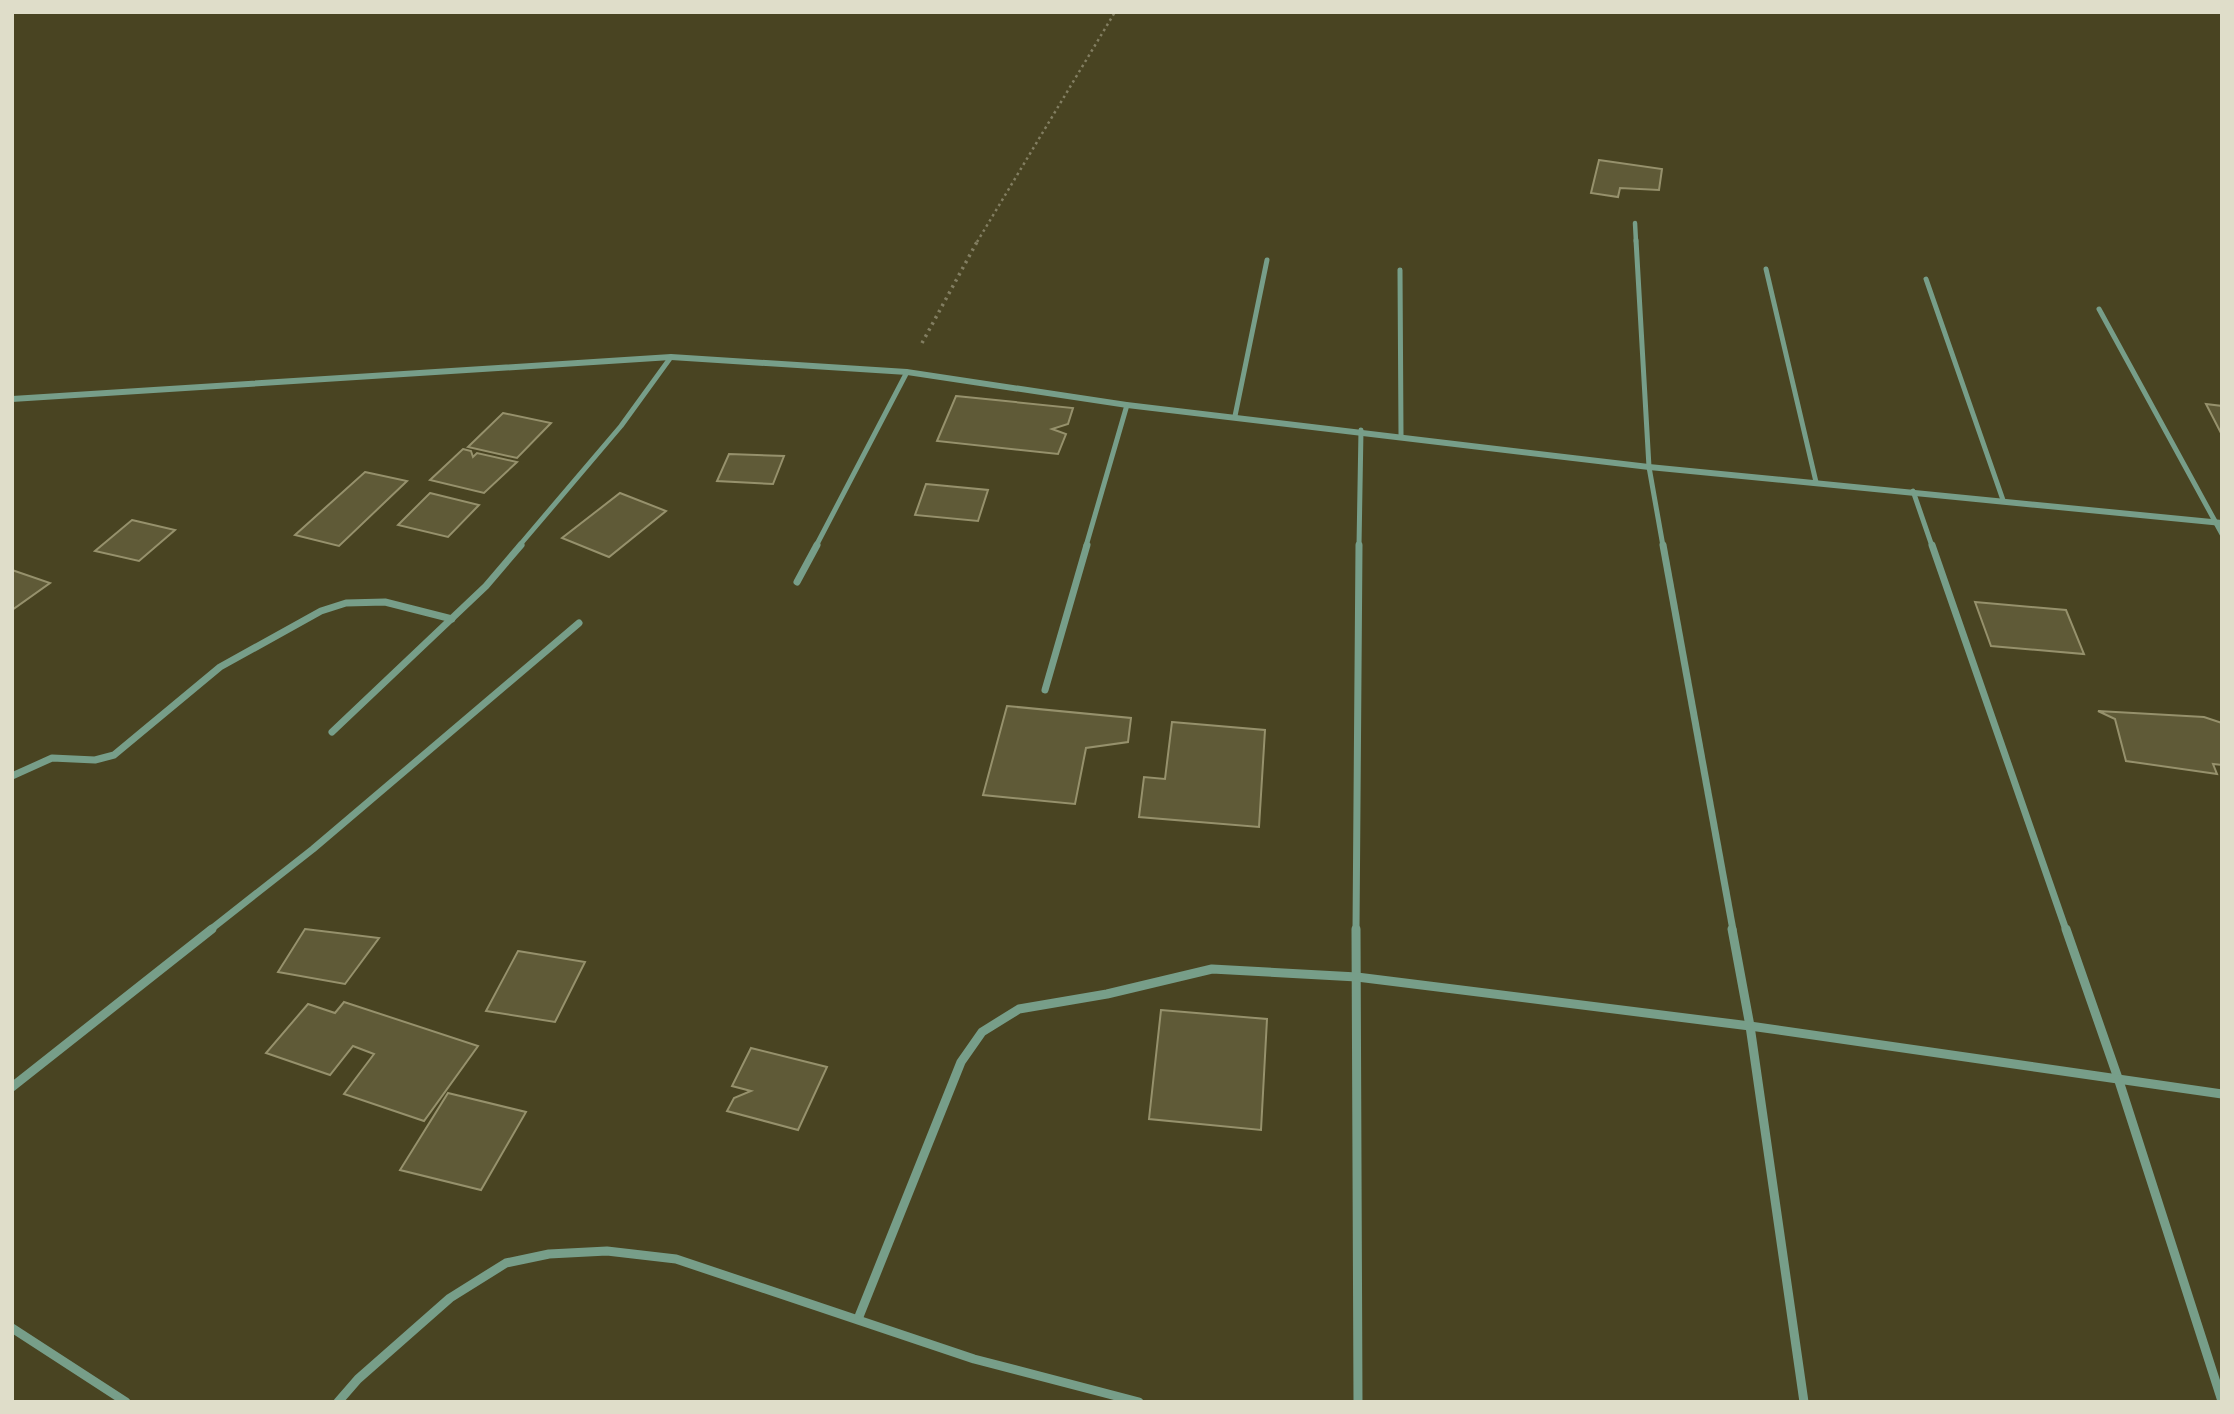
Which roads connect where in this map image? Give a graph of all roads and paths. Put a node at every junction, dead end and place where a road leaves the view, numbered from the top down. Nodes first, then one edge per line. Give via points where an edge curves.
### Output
1 (1115, 12) edge
2 (1635, 223) dead end
3 (1267, 260) dead end
4 (1766, 269) dead end
5 (1400, 270) dead end
6 (1926, 279) dead end
7 (2099, 309) dead end
8 (671, 357) junction
9 (907, 372) junction
10 (12, 399) edge
11 (1127, 405) junction
12 (1235, 416) junction
13 (1361, 430) junction
14 (1401, 435) junction
15 (1648, 467) junction
16 (1815, 482) junction
17 (1913, 491) junction
18 (2003, 500) junction
19 (2219, 522) edge
20 (2222, 534) edge
21 (797, 582) dead end
22 (452, 619) junction
23 (579, 623) dead end
24 (1045, 690) dead end
25 (332, 732) dead end
26 (12, 776) edge
27 (1357, 977) junction
28 (1750, 1026) junction
29 (2119, 1081) junction
30 (12, 1087) edge
31 (2222, 1094) edge
32 (858, 1319) junction
33 (12, 1328) edge
34 (2222, 1401) edge
35 (126, 1402) edge
36 (338, 1402) edge
37 (1139, 1402) edge
38 (1358, 1402) edge
39 (1804, 1402) edge

1 - 9 path via 953,282
2 - 15 street
3 - 12 street
4 - 16 street
5 - 14 street
6 - 18 street
7 - 19 street
8 - 9 street
8 - 10 street
8 - 22 street via 551,512
9 - 11 street
9 - 21 street
11 - 12 street
11 - 24 street
12 - 13 street
13 - 14 street
13 - 27 street
14 - 15 street
15 - 16 street
15 - 28 street
16 - 17 street
17 - 18 street
17 - 29 street
18 - 19 street
19 - 20 street
22 - 25 street
22 - 26 street via 385,601 346,603 321,611 220,667 114,755 95,760 52,758
23 - 30 street via 313,849
27 - 28 street
27 - 32 street via 1212,969 1019,1009 982,1032 961,1062
27 - 38 street
28 - 29 street
28 - 39 street
29 - 31 street
29 - 34 street
32 - 36 street via 676,1259 607,1251 549,1254 506,1263 450,1298 358,1378
32 - 37 street via 974,1359
33 - 35 street

